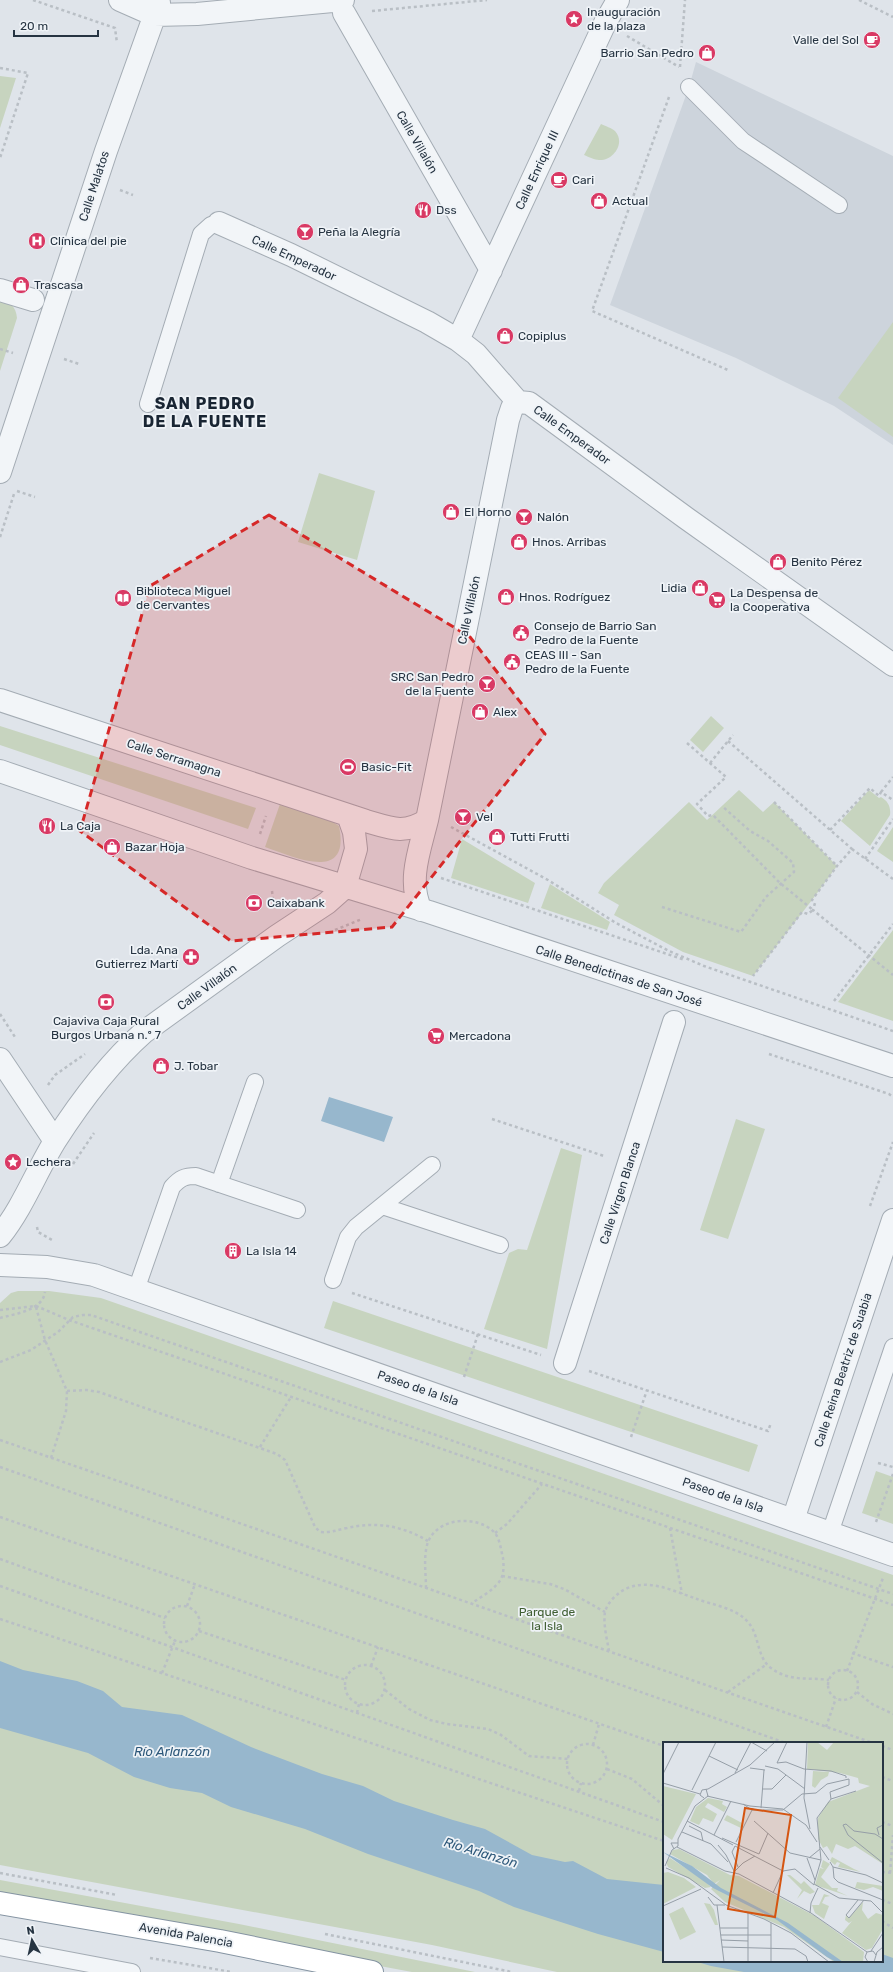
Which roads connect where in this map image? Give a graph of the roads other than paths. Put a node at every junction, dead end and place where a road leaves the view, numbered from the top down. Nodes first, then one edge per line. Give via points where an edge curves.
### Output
1 (120, 0) edge
2 (618, 0) edge
3 (300, 2) edge
4 (344, 7) edge
5 (156, 8) edge
6 (689, 87) dead end
7 (839, 205) dead end
8 (219, 223) joint
9 (491, 270) junction
10 (0, 290) edge
11 (33, 300) dead end
12 (458, 340) junction
13 (518, 402) junction
14 (148, 404) dead end
15 (0, 472) edge
16 (893, 665) edge
17 (0, 700) edge
18 (0, 772) edge
19 (348, 815) junction
20 (436, 822) junction
21 (345, 887) junction
22 (420, 910) junction
23 (674, 1022) dead end
24 (0, 1059) edge
25 (893, 1066) edge
26 (255, 1082) dead end
27 (55, 1141) junction
28 (432, 1165) dead end
29 (219, 1184) junction
30 (382, 1206) junction
31 (297, 1210) dead end
32 (893, 1220) edge
33 (0, 1236) edge
34 (500, 1245) dead end
35 (3, 1260) edge
36 (333, 1280) dead end
37 (136, 1290) junction
38 (893, 1347) edge
39 (565, 1363) dead end
40 (793, 1520) junction
41 (830, 1533) junction
42 (893, 1555) edge
43 (0, 1903) edge
44 (0, 1947) edge
45 (132, 1972) edge
46 (370, 1972) edge

1 - 5 street
2 - 9 street, Calle Enrique III
3 - 4 street
3 - 5 street via 197,14
4 - 9 street, Calle Villalón
5 - 15 street, Calle Malatos
6 - 7 lane via 743,141
8 - 12 street, Calle Emperador via 291,255
8 - 14 lane via 211,225 201,234
9 - 12 street, Calle Enrique III
10 - 11 street
12 - 13 street, Calle Emperador via 476,354
13 - 16 street, Calle Emperador via 529,403
13 - 20 street, Calle Villalón via 512,408 508,420
17 - 19 street, Calle Serramagna
18 - 21 street
19 - 20 street via 394,829
19 - 21 street via 356,849
20 - 22 street, Calle Villalón via 414,880
21 - 22 street, Calle Benedictinas de San José
21 - 27 street, Calle Villalón via 327,903 277,936 140,1036 113,1064
22 - 25 street, Calle Benedictinas de San José
23 - 39 street, Calle Virgen Blanca
24 - 27 street
26 - 29 lane
27 - 33 street, Calle Villalón
28 - 30 lane
29 - 31 lane
29 - 37 lane via 196,1176 187,1176 172,1186
30 - 34 lane
30 - 36 lane via 348,1237
32 - 40 street, Calle Reina Beatriz de Suabia
35 - 37 street, Paseo de la Isla via 94,1275
37 - 40 street, Paseo de la Isla
38 - 41 lane
40 - 41 street, Paseo de la Isla
41 - 42 street, Paseo de la Isla
43 - 46 highway, Avenida Palencia via 220,1941
44 - 45 lane

